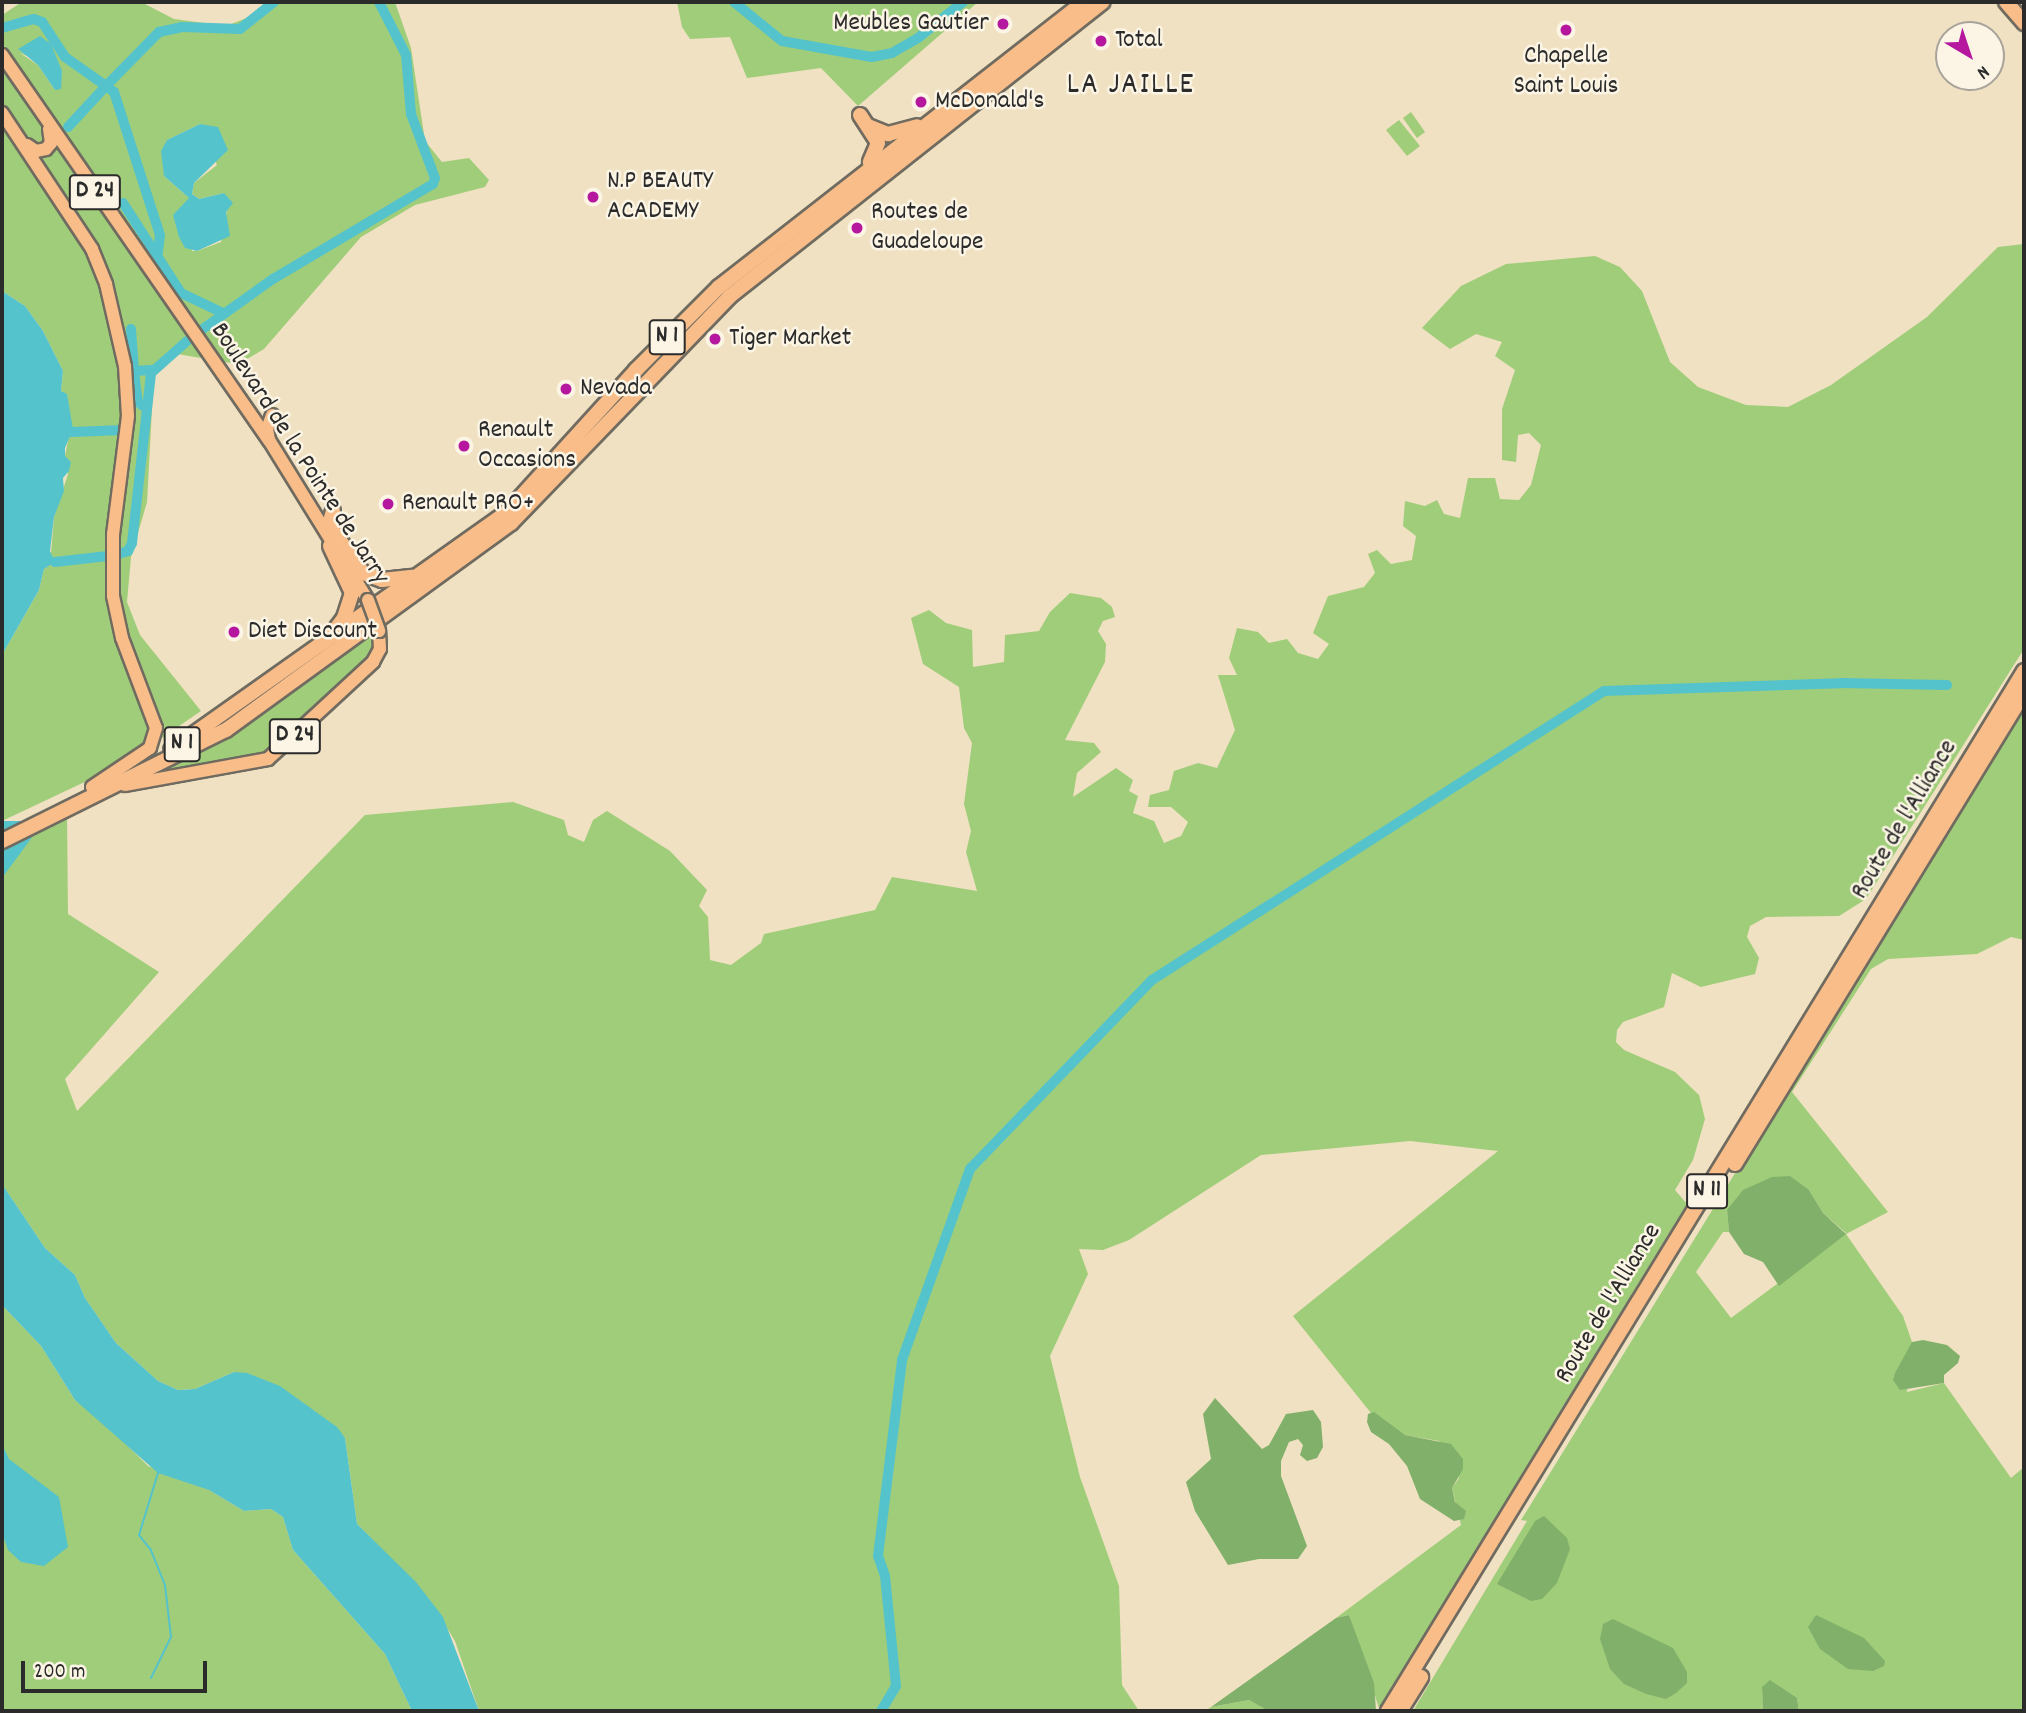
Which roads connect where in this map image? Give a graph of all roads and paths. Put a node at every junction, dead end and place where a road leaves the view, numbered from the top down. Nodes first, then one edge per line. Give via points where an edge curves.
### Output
1 (1084, 2) edge
2 (2006, 2) edge
3 (2018, 2) edge
4 (1106, 5) edge
5 (2024, 10) edge
6 (1044, 21) dead end
7 (2024, 23) edge
8 (1072, 36) dead end
9 (2, 55) edge
10 (994, 79) junction
11 (970, 90) junction
12 (2, 113) edge
13 (46, 121) junction
14 (18, 138) junction
15 (76, 164) junction
16 (47, 179) junction
17 (797, 224) junction
18 (272, 415) dead end
19 (269, 440) junction
20 (333, 511) dead end
21 (330, 546) dead end
22 (421, 574) junction
23 (2024, 671) edge
24 (265, 688) junction
25 (2024, 693) edge
26 (164, 775) junction
27 (97, 789) junction
28 (55, 813) junction
29 (2, 830) edge
30 (2, 842) edge
31 (1388, 1711) edge
32 (1400, 1711) edge

1 - 10 highway, N 1
2 - 7 highway
3 - 5 highway
4 - 10 highway, N 1
6 - 10 highway
8 - 10 highway
9 - 13 main road, Boulevard de la Pointe de Jarry / D 24
10 - 11 highway, N 1
10 - 27 highway, N 1 via 719,306 512,523 226,730
11 - 17 highway, N 1
11 - 17 highway via 904,132 888,134 864,121 878,144 876,156
12 - 14 main road, D 24
13 - 14 main road via 51,140 46,149 36,151
13 - 15 main road, Boulevard de la Pointe de Jarry / D 24
14 - 16 main road, D 24
15 - 16 main road via 63,154 52,153 43,162
15 - 19 main road, Boulevard de la Pointe de Jarry / D 24
16 - 27 main road, D 24 via 101,268 125,366 128,416 113,534 113,596 122,638 156,728 150,748
17 - 22 highway, N 1 via 678,326 507,512
18 - 19 main road
19 - 26 main road, Boulevard de la Pointe de Jarry / D 24, bridge via 368,600 380,649 373,662 268,759 255,765
20 - 22 highway via 329,525 363,573 391,581
21 - 24 highway via 351,584 344,618 333,633
22 - 24 highway, N 1
23 - 31 highway, Route de l'Alliance / N 11
24 - 27 highway, N 1 via 171,751
25 - 32 highway, Route de l'Alliance / N 11
26 - 27 main road, Boulevard de la Pointe de Jarry / D 24
26 - 28 highway
27 - 28 highway, N 1
28 - 29 highway, N 1
28 - 30 highway, N 1

